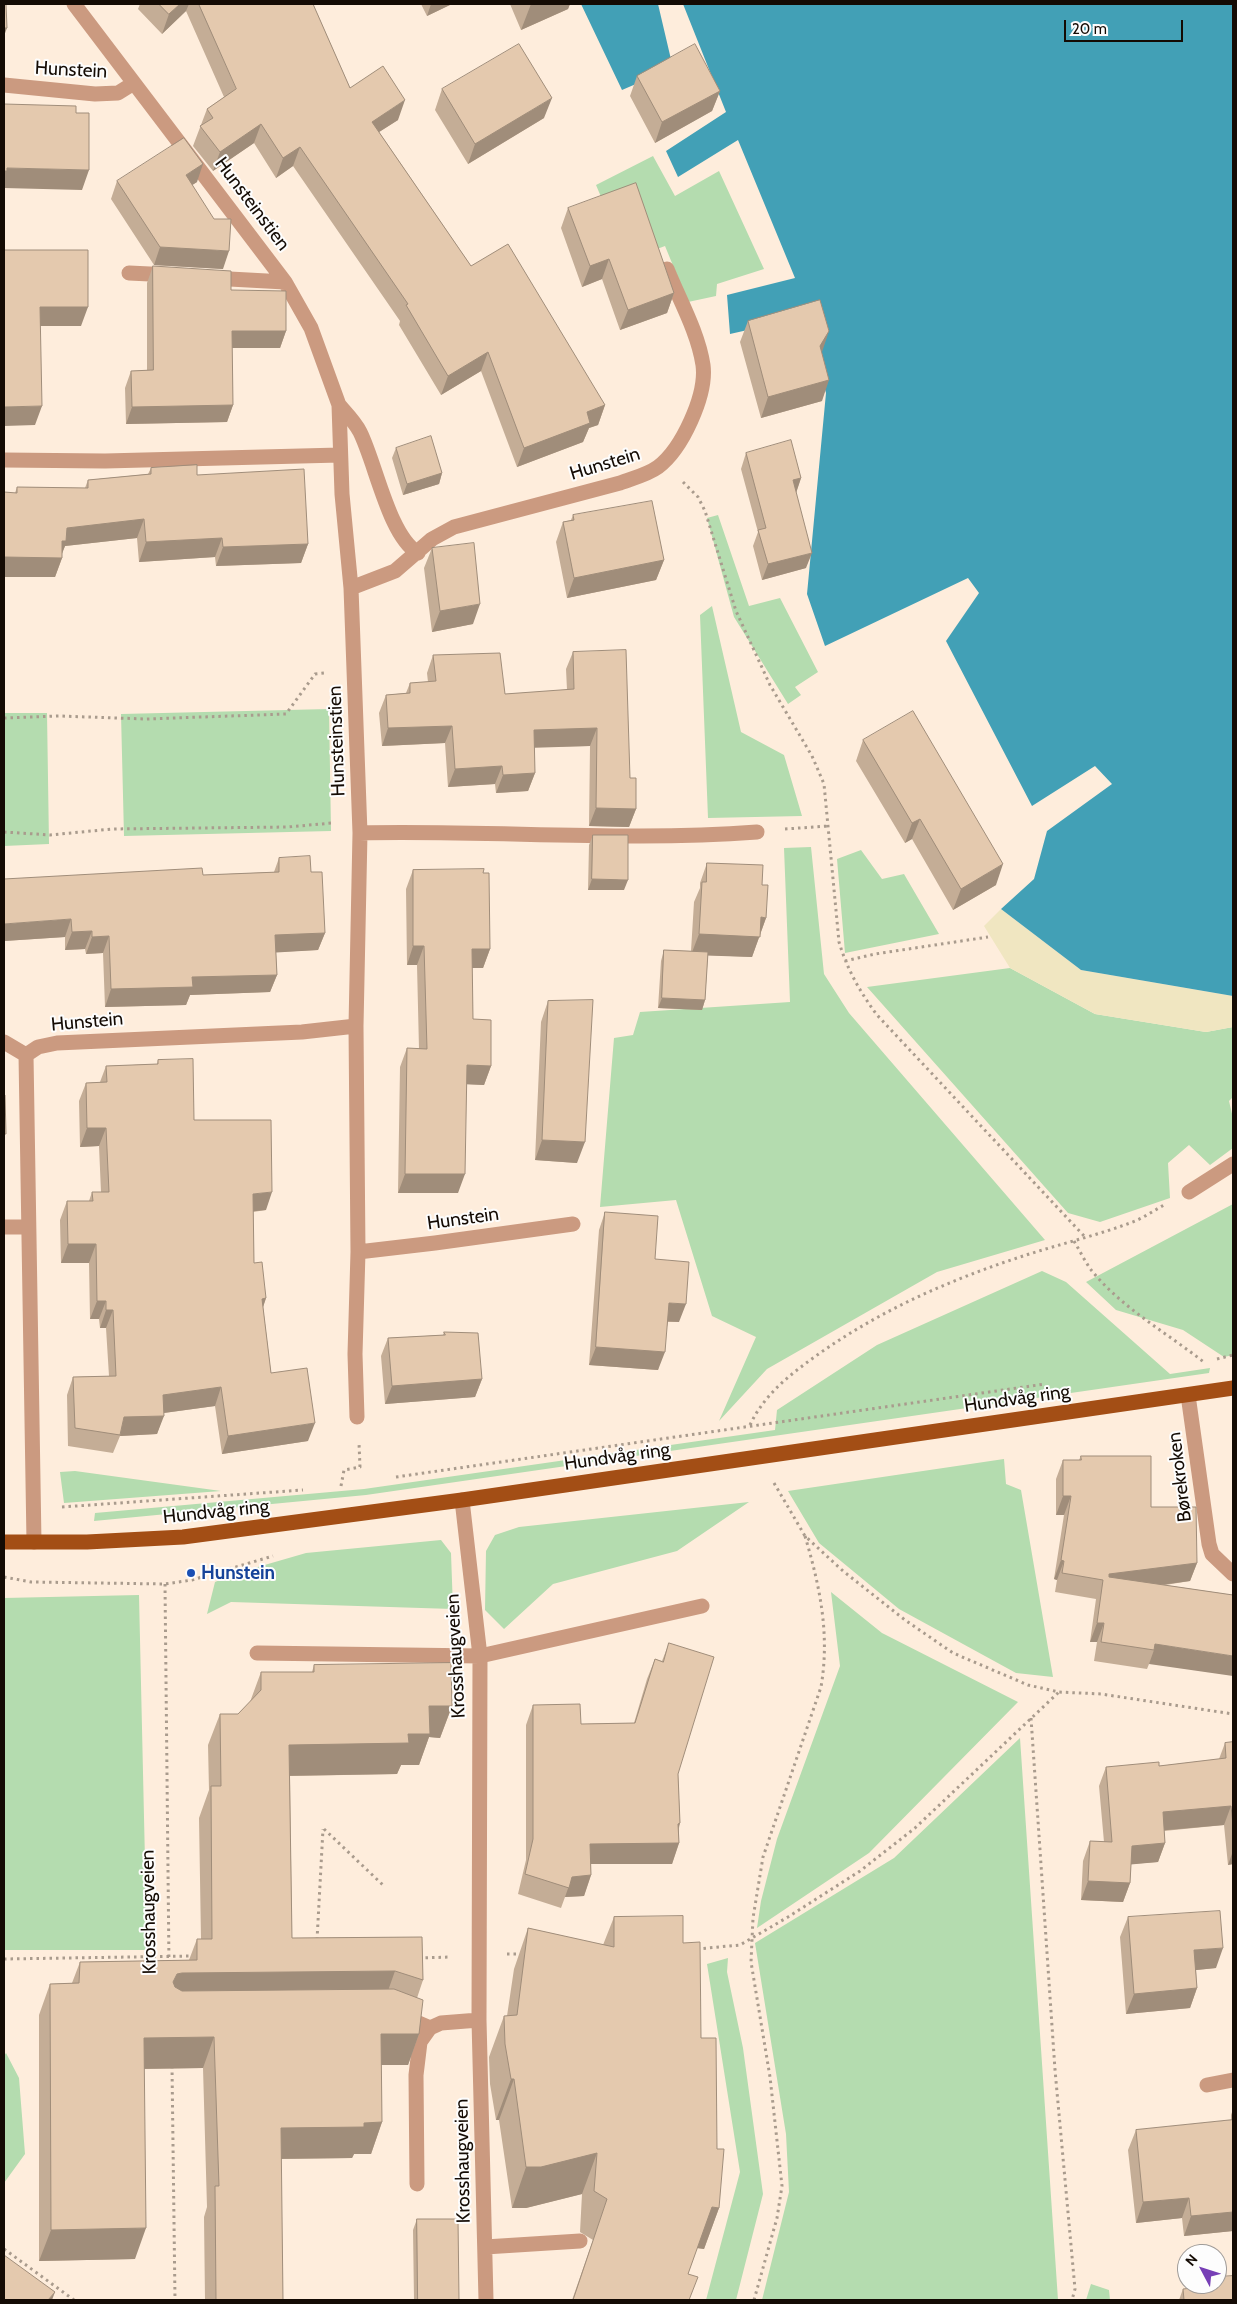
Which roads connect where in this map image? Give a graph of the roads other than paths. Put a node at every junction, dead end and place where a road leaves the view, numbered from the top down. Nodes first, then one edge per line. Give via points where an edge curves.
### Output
1 (74, 4) edge
2 (134, 83) junction
3 (4, 85) edge
4 (667, 269) edge
5 (129, 273) dead end
6 (285, 282) junction
7 (338, 404) junction
8 (340, 455) junction
9 (4, 460) edge
10 (418, 553) junction
11 (350, 588) junction
12 (360, 827) junction
13 (757, 832) road end
14 (356, 1026) junction
15 (4, 1042) edge
16 (26, 1055) junction
17 (1233, 1164) edge
18 (1189, 1192) road end
19 (573, 1224) dead end
20 (4, 1227) edge
21 (28, 1227) junction
22 (358, 1252) junction
23 (1233, 1388) edge
24 (1188, 1395) junction
25 (357, 1417) road end
26 (462, 1500) junction
27 (4, 1542) edge
28 (34, 1542) junction
29 (1233, 1574) edge
30 (702, 1606) dead end
31 (257, 1653) dead end
32 (480, 1656) junction
33 (384, 2011) edge
34 (479, 2020) junction
35 (430, 2028) junction
36 (1233, 2080) edge
37 (1207, 2084) dead end
38 (417, 2184) dead end
39 (580, 2242) dead end
40 (485, 2247) junction
41 (486, 2300) edge

1 - 2 street, Hunsteinstien
2 - 3 street, Hunstein via 118,93 96,94
2 - 6 street, Hunsteinstien
4 - 10 street, Hunstein via 696,339 703,365 703,383 690,421 662,464 620,482 454,527 432,539
5 - 6 street
6 - 7 street, Hunsteinstien via 311,328
7 - 8 street, Hunsteinstien
7 - 10 street via 359,429 393,521 409,548
8 - 9 street via 105,461
8 - 11 street, Hunsteinstien
10 - 11 street, Hunstein via 395,571
11 - 12 street, Hunsteinstien
12 - 13 street via 406,832 592,837
12 - 14 street, Hunsteinstien
14 - 16 street, Hunstein via 302,1032 57,1043 38,1047
14 - 22 street
15 - 16 street
16 - 21 street
17 - 18 street
19 - 22 street, Hunstein
20 - 21 street
21 - 28 street
22 - 25 street
23 - 24 main road, Hundvåg ring
24 - 26 main road, Hundvåg ring
24 - 29 street, Børekroken via 1209,1544 1212,1554
26 - 28 main road, Hundvåg ring via 183,1537
26 - 32 street, Krosshaugveien
27 - 28 main road, Hundvåg ring
30 - 32 street
31 - 32 street
32 - 34 street, Krosshaugveien
33 - 35 street
34 - 35 street via 441,2023
34 - 40 street, Krosshaugveien
35 - 38 street via 420,2042 416,2075
36 - 37 street
39 - 40 street
40 - 41 street, Krosshaugveien

